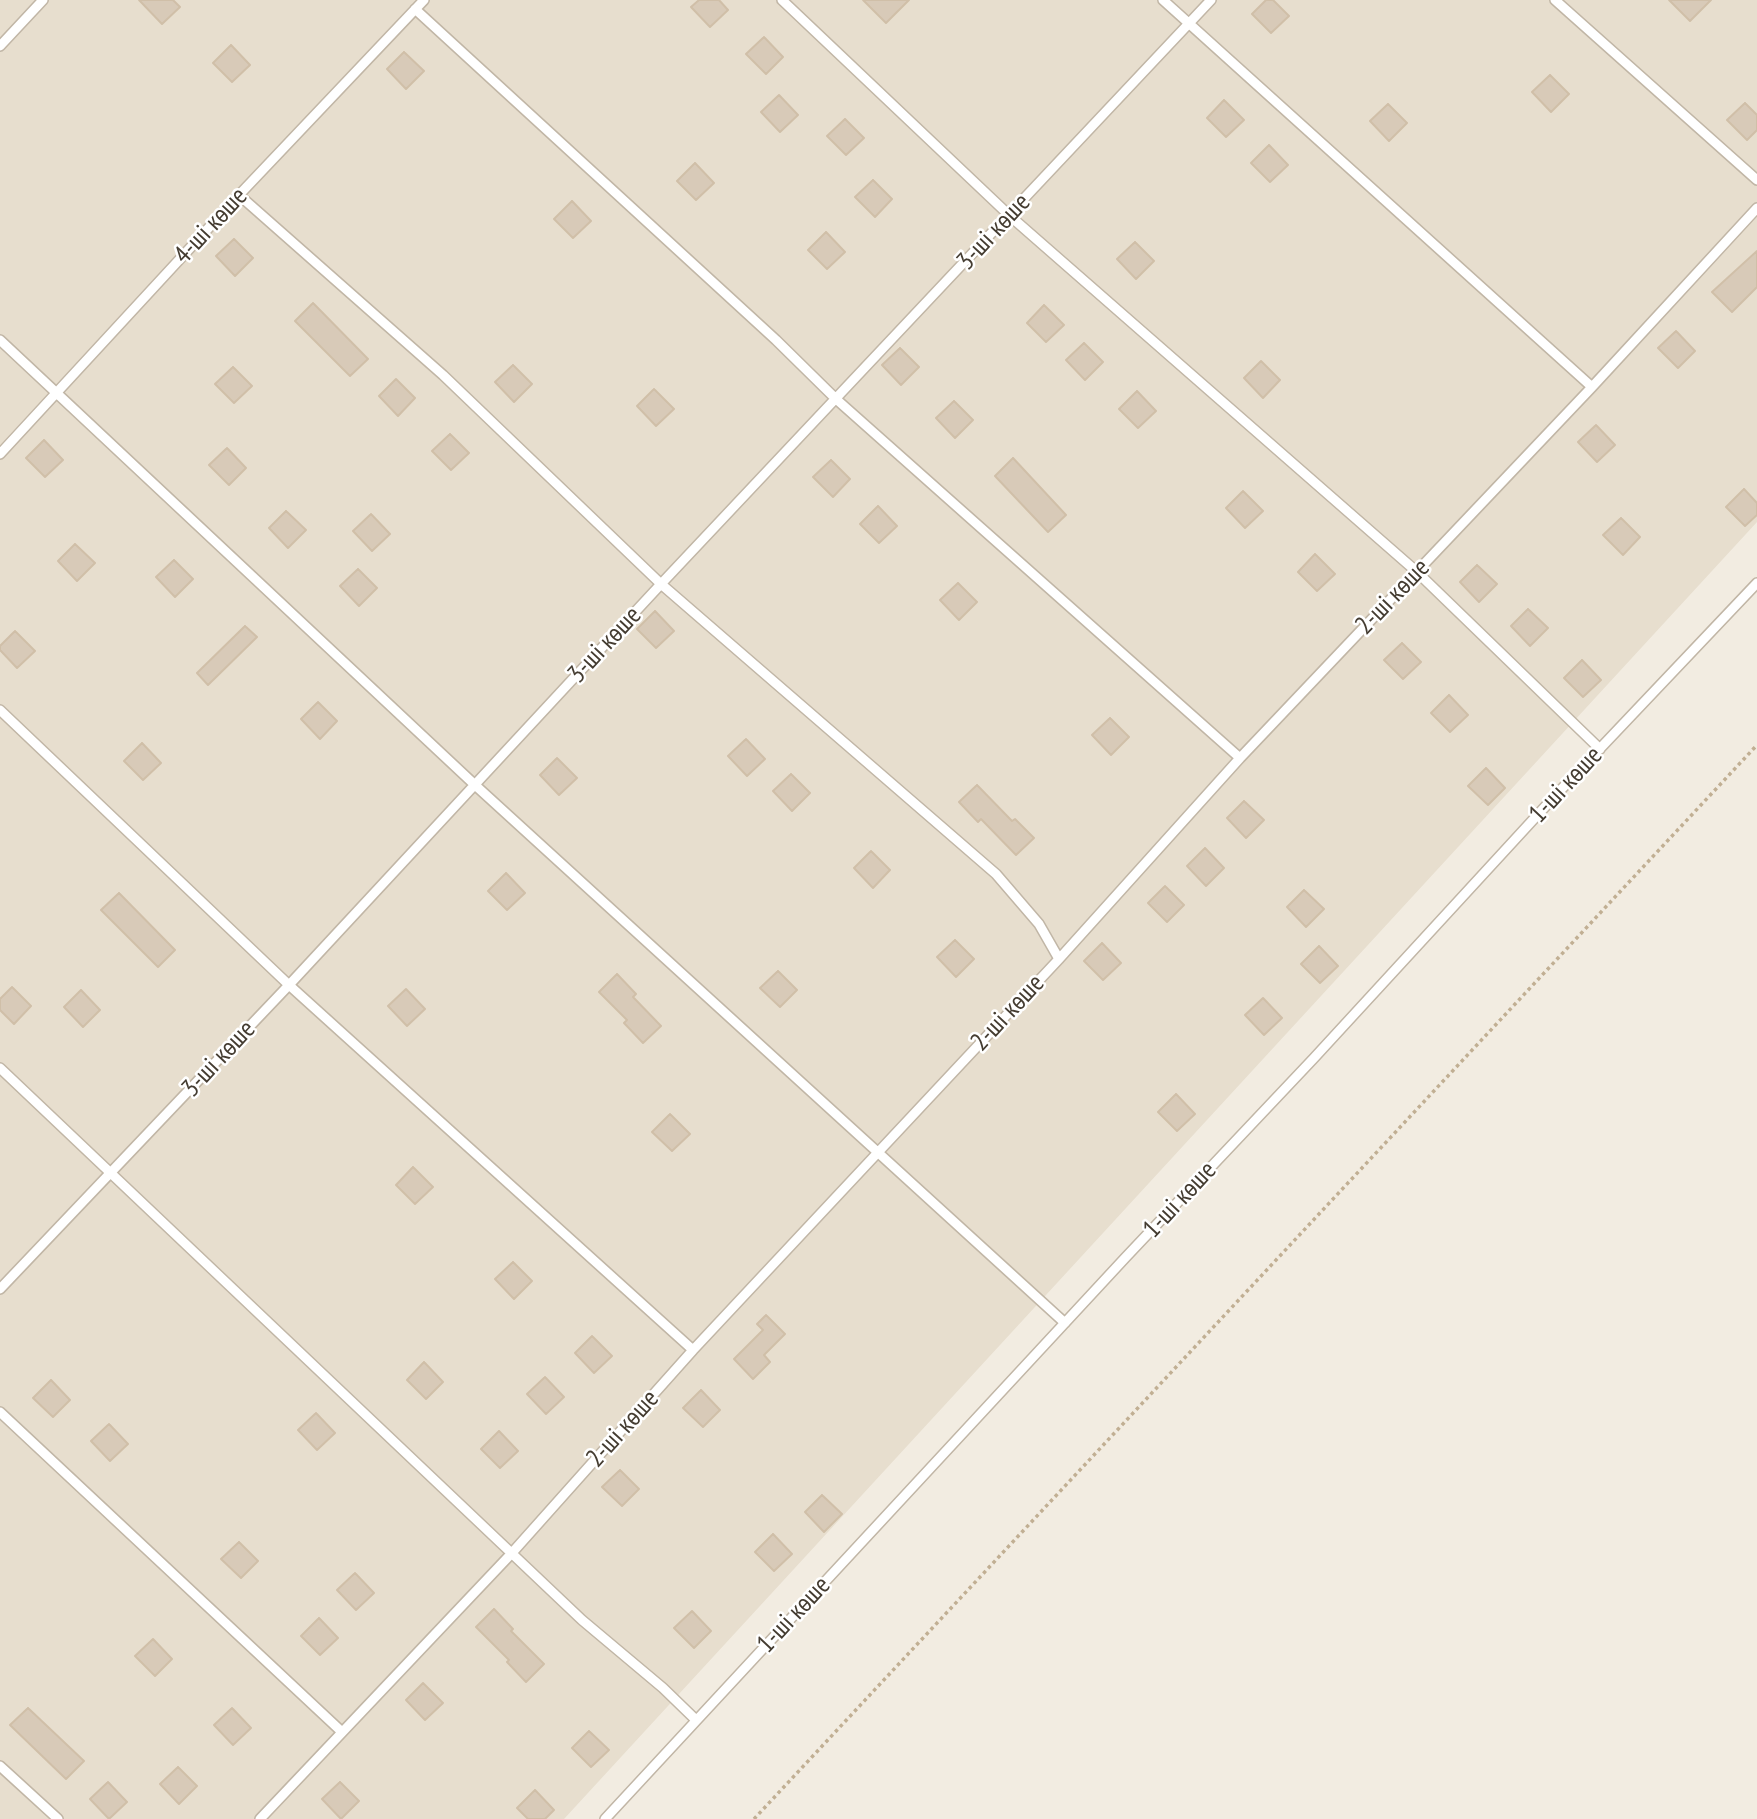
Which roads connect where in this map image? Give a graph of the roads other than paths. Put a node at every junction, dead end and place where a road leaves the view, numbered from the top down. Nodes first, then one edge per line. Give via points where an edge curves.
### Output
1 (43, 0) edge
2 (424, 0) edge
3 (782, 0) edge
4 (1163, 0) edge
5 (1211, 0) edge
6 (1555, 0) edge
7 (415, 9) junction
8 (1189, 23) junction
9 (0, 46) edge
10 (1757, 180) edge
11 (239, 194) junction
12 (1757, 208) edge
13 (1010, 215) junction
14 (0, 340) edge
15 (1592, 387) junction
16 (56, 393) junction
17 (835, 399) junction
18 (0, 454) edge
19 (1417, 572) junction
20 (1757, 583) edge
21 (661, 584) junction
22 (0, 710) edge
23 (1600, 749) junction
24 (1240, 758) junction
25 (475, 785) junction
26 (1059, 959) junction
27 (289, 985) junction
28 (0, 1068) edge
29 (878, 1150) junction
30 (111, 1173) junction
31 (0, 1289) edge
32 (1065, 1324) junction
33 (693, 1349) junction
34 (0, 1412) edge
35 (511, 1554) junction
36 (695, 1720) junction
37 (342, 1732) junction
38 (0, 1766) edge
39 (58, 1819) edge
40 (260, 1819) edge
41 (605, 1819) edge

1 - 9 lane
2 - 7 lane, 4-ші көше
3 - 13 lane
4 - 8 lane
5 - 8 lane, 3-ші көше
6 - 10 lane
7 - 11 lane, 4-ші көше
7 - 17 lane
8 - 13 lane, 3-ші көше
8 - 15 lane
11 - 16 lane, 4-ші көше
11 - 21 lane via 443,374
12 - 15 lane, 2-ші көше
13 - 17 lane, 3-ші көше
13 - 19 lane
14 - 16 lane
15 - 19 lane, 2-ші көше
16 - 18 lane, 4-ші көше
16 - 25 lane
17 - 21 lane, 3-ші көше
17 - 24 lane
19 - 23 lane
19 - 24 lane, 2-ші көше
20 - 23 lane, 1-ші көше
21 - 25 lane, 3-ші көше
21 - 26 lane via 996,874 1039,924
22 - 27 lane
23 - 32 lane, 1-ші көше
24 - 26 lane, 2-ші көше
25 - 27 lane, 3-ші көше
25 - 29 lane
26 - 29 lane, 2-ші көше
27 - 30 lane, 3-ші көше
27 - 33 lane
28 - 30 lane
29 - 32 lane
29 - 33 lane, 2-ші көше
30 - 31 lane, 3-ші көше
30 - 35 lane
32 - 36 lane, 1-ші көше
33 - 35 lane, 2-ші көше
34 - 37 lane
35 - 36 lane
35 - 37 lane, 2-ші көше
36 - 41 lane, 1-ші көше
37 - 40 lane, 2-ші көше
38 - 39 lane

